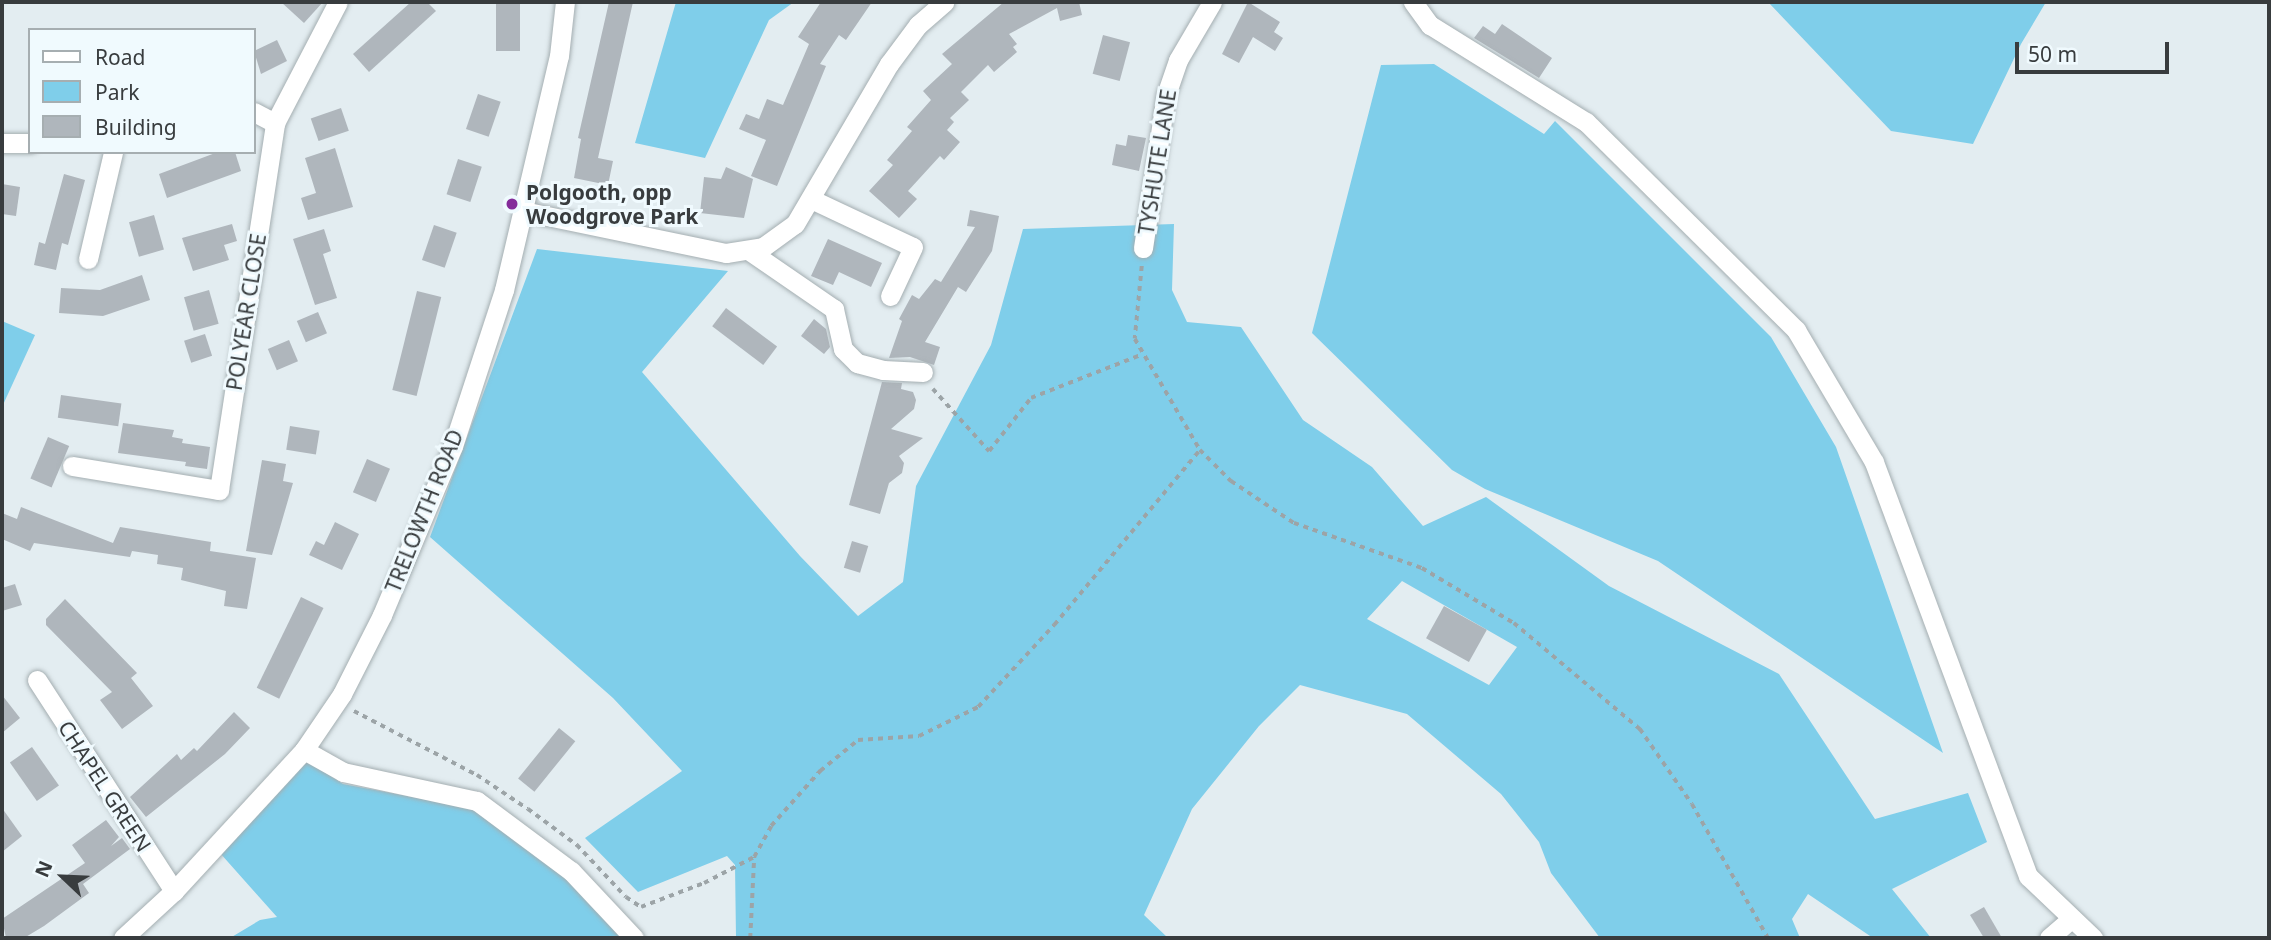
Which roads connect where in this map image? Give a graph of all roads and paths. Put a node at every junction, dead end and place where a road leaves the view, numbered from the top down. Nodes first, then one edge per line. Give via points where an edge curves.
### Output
1 (338, 2) edge
2 (565, 2) edge
3 (944, 2) edge
4 (1212, 2) edge
5 (1417, 3) edge
6 (256, 113) edge
7 (275, 122) junction
8 (2, 143) edge
9 (28, 143) edge
10 (113, 154) edge
11 (813, 200) junction
12 (523, 211) junction
13 (1143, 248) joint
14 (751, 252) junction
15 (88, 259) dead end
16 (890, 296) dead end
17 (1140, 355) junction
18 (923, 372) joint
19 (1200, 450) junction
20 (72, 466) dead end
21 (37, 680) dead end
22 (337, 702) junction
23 (304, 750) junction
24 (754, 857) junction
25 (174, 891) junction
26 (2072, 918) junction
27 (123, 938) edge
28 (634, 938) edge
29 (750, 938) edge
30 (1768, 938) edge
31 (2049, 938) edge
32 (2093, 938) edge

1 - 7 street, POLYEAR CLOSE
2 - 12 street, TRELOWTH ROAD via 559,56
3 - 11 street via 918,24 889,64
4 - 13 street, TYSHUTE LANE via 1178,60 1166,95
5 - 26 street via 1430,25 1586,122 1796,330 1874,462 2028,876
6 - 7 street
7 - 20 street, POLYEAR CLOSE via 219,490
8 - 9 street
10 - 15 street
11 - 14 street via 795,224
11 - 16 street via 913,247
12 - 14 street via 726,253
12 - 22 street, TRELOWTH ROAD via 504,290 453,446 382,615
13 - 17 path via 1135,339
14 - 18 street via 834,309 844,349 857,363
17 - 18 path via 1031,398 989,451 939,400
17 - 19 path
19 - 24 path via 1054,625 978,707 919,736 858,740 771,827
19 - 30 path via 1231,481 1294,523 1422,568 1514,623 1640,729 1692,804
21 - 25 street, CHAPEL GREEN
22 - 23 street, TRELOWTH ROAD
22 - 24 path via 477,775 528,809 577,845 625,897 641,907
23 - 25 street, TRELOWTH ROAD
23 - 28 street via 343,772 477,801 571,871
24 - 29 path
25 - 27 street, TRELOWTH ROAD
26 - 31 street
26 - 32 street

